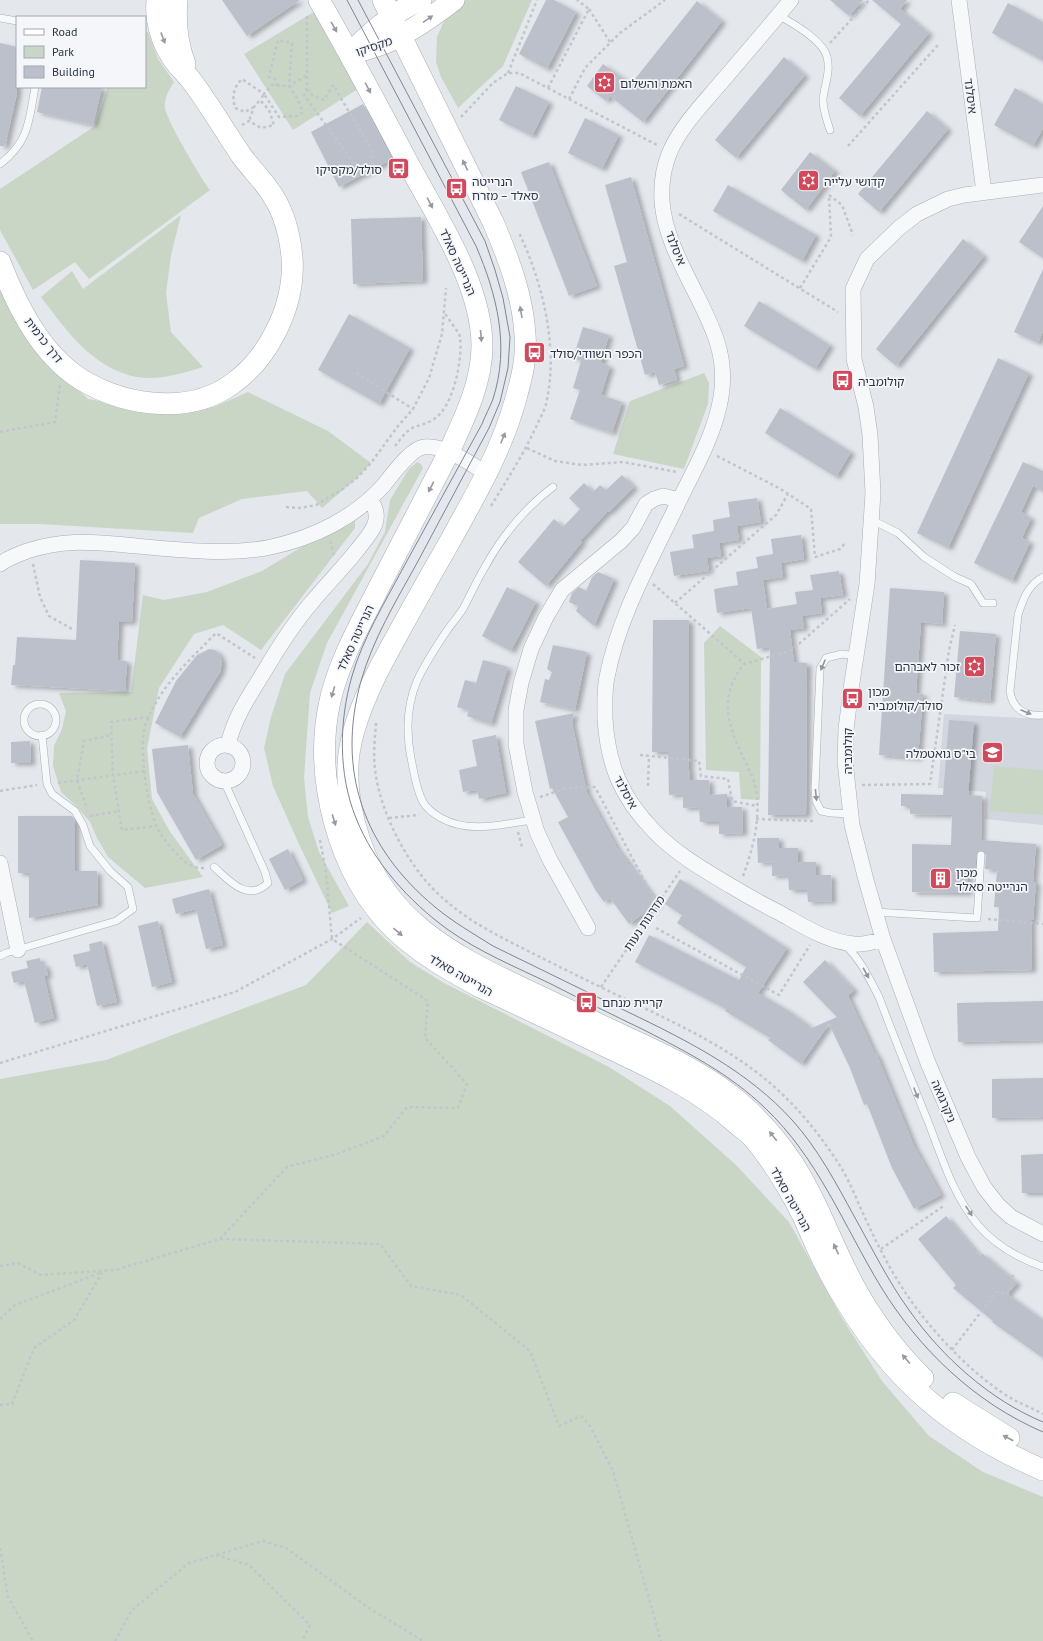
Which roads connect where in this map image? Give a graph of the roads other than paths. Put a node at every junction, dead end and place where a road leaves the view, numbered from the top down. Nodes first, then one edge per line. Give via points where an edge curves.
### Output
1 (157, 0) edge
2 (177, 0) edge
3 (421, 0) edge
4 (454, 0) edge
5 (791, 0) edge
6 (959, 0) edge
7 (313, 8) edge
8 (387, 8) edge
9 (778, 15) junction
10 (0, 18) edge
11 (16, 21) edge
12 (402, 36) junction
13 (350, 54) junction
14 (191, 80) junction
15 (35, 88) edge
16 (830, 130) dead end
17 (242, 156) junction
18 (0, 164) edge
19 (1043, 185) edge
20 (984, 192) junction
21 (0, 259) edge
22 (0, 262) edge
23 (449, 452) junction
24 (487, 474) junction
25 (553, 487) dead end
26 (370, 499) junction
27 (680, 500) junction
28 (872, 520) junction
29 (0, 564) edge
30 (1043, 577) edge
31 (993, 603) dead end
32 (856, 656) junction
33 (1043, 715) edge
34 (42, 735) junction
35 (228, 745) junction
36 (224, 781) junction
37 (850, 814) junction
38 (533, 820) junction
39 (981, 855) dead end
40 (0, 863) edge
41 (214, 866) road end
42 (875, 912) junction
43 (588, 928) dead end
44 (883, 939) junction
45 (842, 942) junction
46 (18, 950) junction
47 (0, 956) edge
48 (1043, 1234) edge
49 (1043, 1267) edge
50 (1043, 1454) edge
51 (1043, 1470) edge

1 -> 14 main road, דרך כרמית via 159,27 166,46 175,62
2 - 14 main road, דרך כרמית via 176,28 180,50
3 - 8 main road, מקסיקו
12 -> 4 main road, מקסיקו
5 - 9 street, איסלנד
6 - 20 street, איסלנד
7 -> 13 main road, הנרייטה סאלד
8 - 12 main road, הנרייטה סאלד
8 - 13 main road, מקסיקו
9 - 16 lane via 808,33 827,56 828,70 823,100
9 - 27 street, איסלנד via 678,137 664,171 662,204 670,240 708,316 718,342 724,370 717,418
10 - 11 lane
12 - 13 main road, מקסיקו
24 -> 12 main road, הנרייטה סאלד via 512,415 525,362 525,335 521,310 510,265 493,222
13 -> 23 main road, הנרייטה סאלד via 445,232 468,280 476,308 482,346 480,364 466,412
14 - 17 main road, דרך כרמית
15 - 18 lane via 28,128 17,149
17 - 21 main road, דרך כרמית via 276,229 280,263 278,291 263,333 243,361 218,379 202,386 151,392 117,384 88,370 49,332
17 - 22 main road, דרך כרמית via 274,196 282,214 292,257 291,281 281,321 263,353 248,371 231,385 209,395 187,402 167,404 126,399 107,393 74,374 34,331
19 - 20 street, קולומביה
20 - 28 street, קולומביה via 948,199 917,214 867,259 853,290 854,359 870,435
23 - 24 street
23 - 26 street via 424,447 416,450
23 -> 51 main road, הנרייטה סאלד via 348,648 330,702 325,759 327,788 332,818 359,881 394,928 449,970 672,1079 720,1109 754,1138 781,1176 827,1269 850,1310 878,1350 904,1379 933,1405 971,1433 1012,1457
50 -> 24 main road, הנרייטה סאלד via 1000,1434 939,1393 919,1374 878,1325 859,1294 793,1163 772,1134 746,1108 722,1089 668,1057 487,971 449,950 410,921 390,898 376,876 360,841 349,796 347,772 352,734 368,690
25 - 38 lane via 521,515 489,560 463,608 417,680 407,723 408,743 417,787 424,803 434,814 464,827
26 - 29 street via 332,526 290,543 266,548 236,551 69,542 30,550 8,558
26 - 35 street via 376,516 370,534 295,624 242,707 231,729
27 - 38 street via 663,496 646,504 633,528 621,541 562,590 531,649 516,710 516,744
27 - 45 street, איסלנד via 629,608 616,642 606,680 606,738 616,778 627,797 654,831 688,859 738,890 817,933
28 - 31 lane via 898,533 924,557 955,578 971,584 983,603
28 - 32 street, קולומביה via 867,584
30 -> 33 lane via 1030,587 1018,615 1010,688 1012,701 1021,711 1026,714
32 - 37 street, קולומביה via 846,729 845,761
32 -> 37 lane via 842,654 826,658 820,669 815,788 816,801 821,811
34 - 34 lane via 47,734 54,726 55,716 45,705 35,705 24,716 25,726 32,733
34 - 46 lane via 47,784 52,794 75,811 83,824 90,846 110,871 128,887 133,909 116,921
35 - 36 street via 234,747 242,756 242,767 236,777
35 - 36 street via 221,745 211,752 207,764 212,775
36 - 41 lane via 268,883 258,890 242,890
37 - 42 street, קולומביה
38 - 43 street via 550,860
39 - 42 lane via 977,918
40 - 46 street
42 - 44 street, קולומביה
44 - 45 street, איסלנד via 858,945
44 - 48 street, ניקרגואה via 928,1063 968,1157 984,1187 1011,1217
45 -> 49 lane via 856,955 879,998 948,1172 964,1205 988,1236 1006,1250
46 - 47 lane

